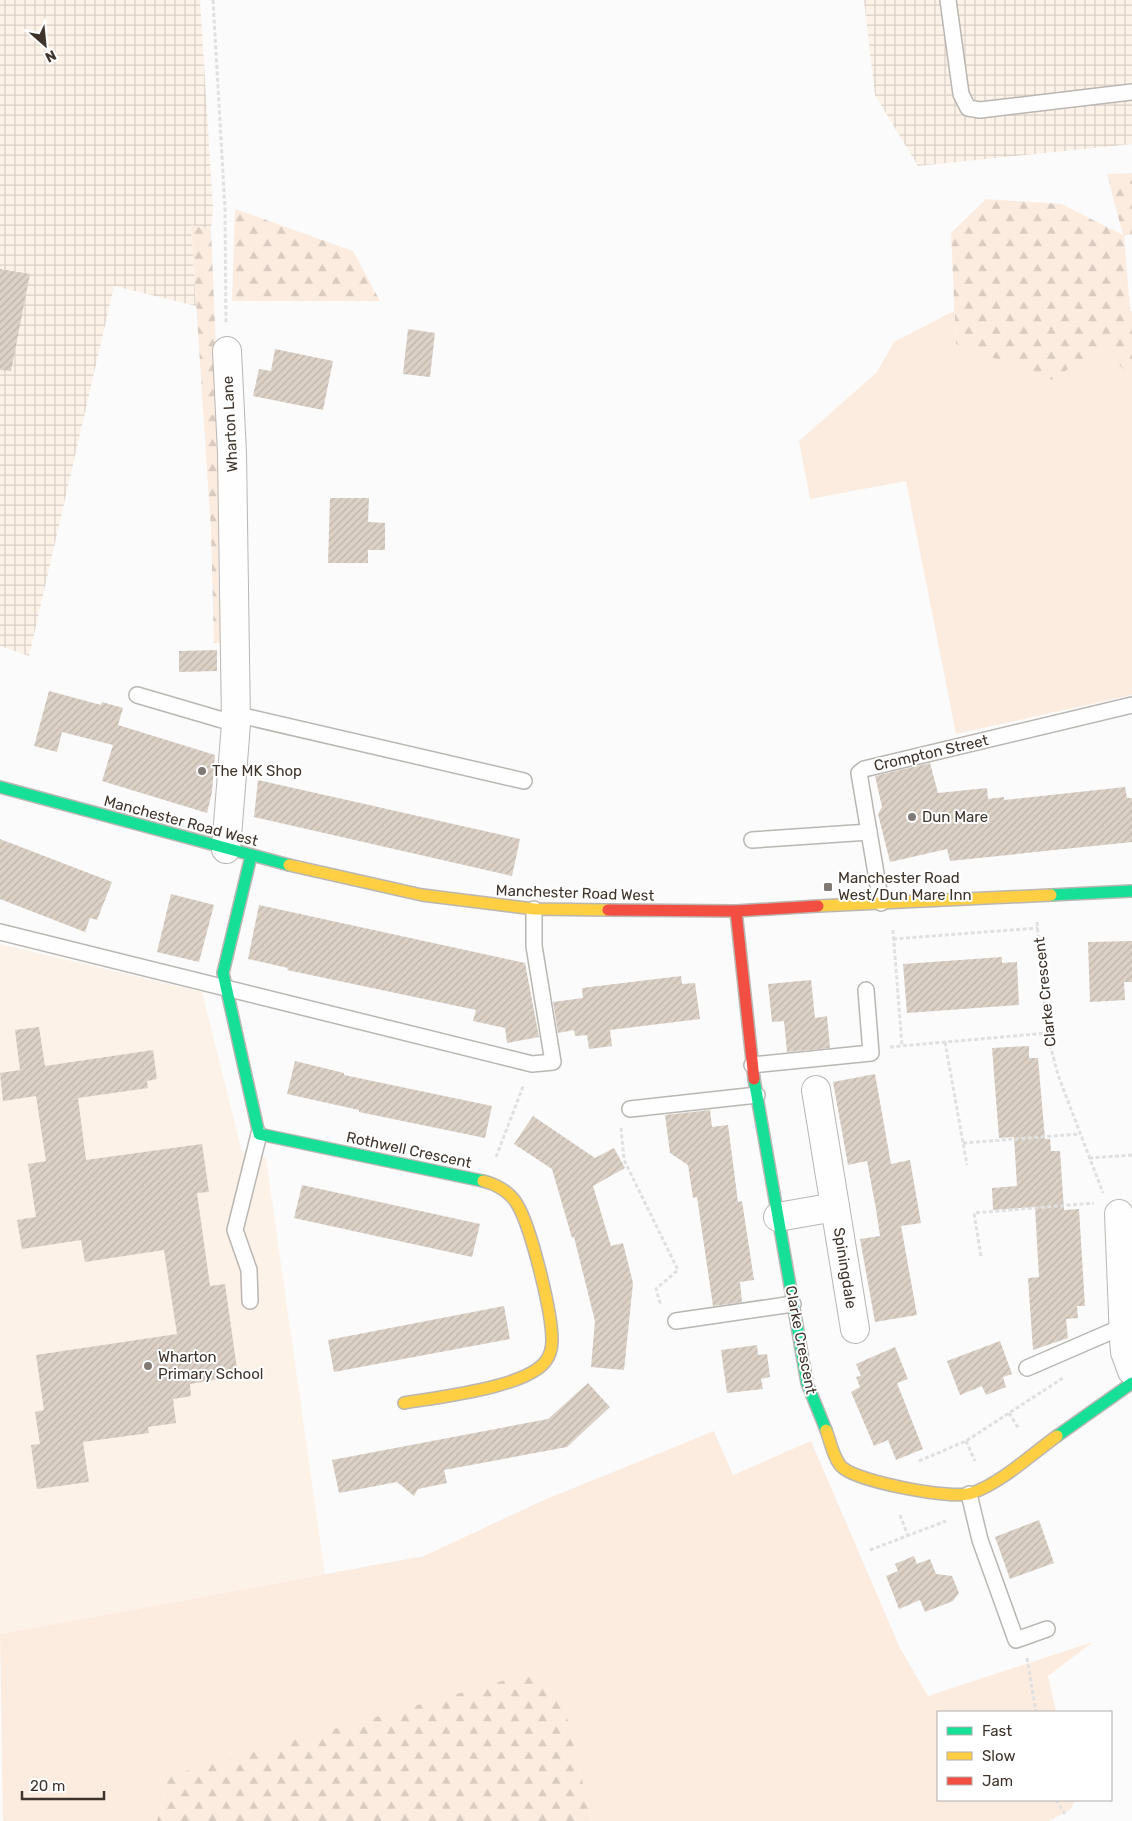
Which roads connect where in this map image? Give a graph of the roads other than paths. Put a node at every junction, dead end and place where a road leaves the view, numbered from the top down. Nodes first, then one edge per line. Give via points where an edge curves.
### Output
1 (948, 0) edge
2 (1132, 92) edge
3 (227, 351) road end
4 (137, 695) dead end
5 (1132, 705) edge
6 (236, 719) junction
7 (524, 781) dead end
8 (0, 787) edge
9 (869, 832) junction
10 (752, 840) dead end
11 (238, 853) junction
12 (1132, 892) edge
13 (886, 902) junction
14 (534, 909) junction
15 (736, 911) junction
16 (0, 932) edge
17 (225, 986) junction
18 (866, 990) dead end
19 (752, 1065) junction
20 (816, 1090) dead end
21 (757, 1095) junction
22 (630, 1109) road end
23 (259, 1134) junction
24 (835, 1208) junction
25 (1114, 1208) road end
26 (778, 1218) junction
27 (250, 1301) dead end
28 (793, 1304) junction
29 (676, 1321) road end
30 (1124, 1326) junction
31 (855, 1329) dead end
32 (1027, 1368) dead end
33 (1132, 1371) edge
34 (1132, 1383) edge
35 (404, 1403) dead end
36 (969, 1494) junction
37 (1047, 1629) dead end

1 - 2 lane via 961,94 968,108 980,110
3 - 6 street, Wharton Lane via 232,453
4 - 6 lane
5 - 9 lane, Crompton Street via 864,769 858,773
6 - 7 lane
6 - 11 street, Wharton Lane
8 - 11 street, Manchester Road West
9 - 10 lane
9 - 13 lane, Crompton Street
11 - 14 street, Manchester Road West via 422,895
11 - 17 street via 224,962
12 - 13 street, Manchester Road West
13 - 15 street, Manchester Road West
14 - 15 street, Manchester Road West
14 - 17 lane via 534,946 554,1062 532,1064
15 - 19 street, Clarke Crescent
16 - 17 lane
17 - 23 street
18 - 19 lane via 871,1053
19 - 21 street, Clarke Crescent
20 - 24 street, Spiningdale
21 - 22 lane
21 - 26 street, Clarke Crescent
23 - 27 lane via 235,1230 248,1270
23 - 35 street, Rothwell Crescent via 487,1182 509,1194 523,1216 551,1324 551,1352 533,1374 522,1378
24 - 26 street, Spiningdale
24 - 31 street, Spiningdale
25 - 30 street
26 - 28 street, Clarke Crescent
28 - 29 lane
28 - 36 street, Clarke Crescent via 807,1383 841,1467 872,1481
30 - 32 lane
30 - 33 street via 1125,1352
34 - 36 street, Clarke Crescent via 985,1488
36 - 37 lane via 980,1540 1016,1640

